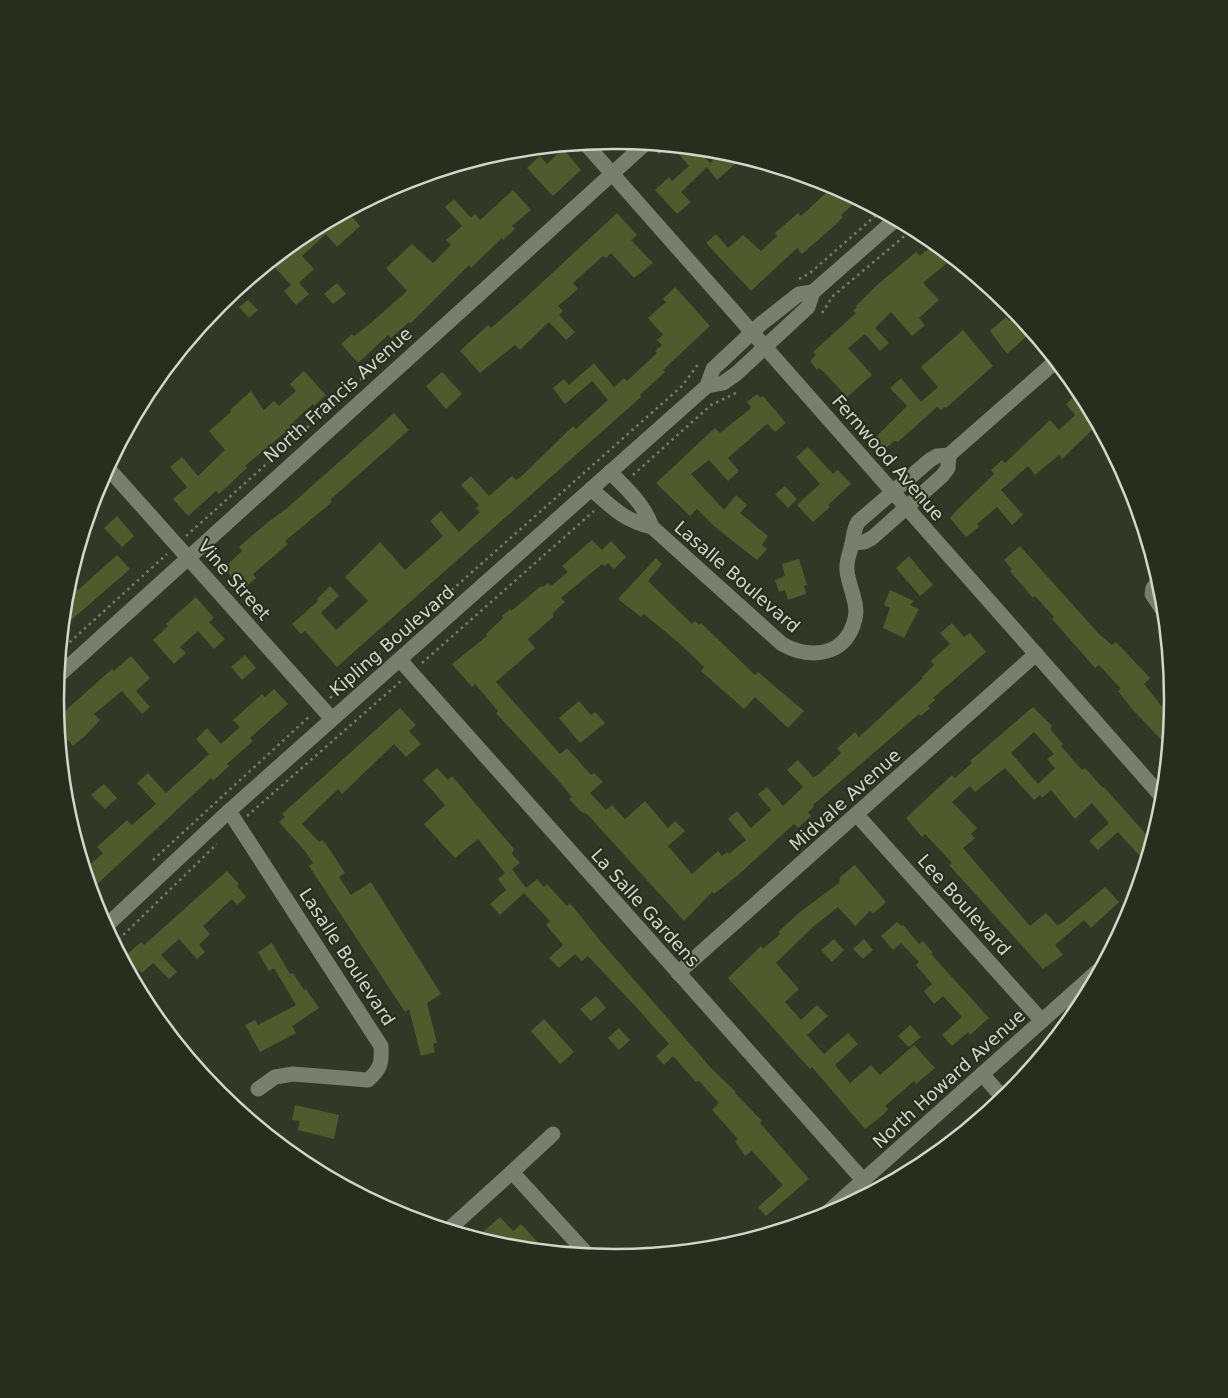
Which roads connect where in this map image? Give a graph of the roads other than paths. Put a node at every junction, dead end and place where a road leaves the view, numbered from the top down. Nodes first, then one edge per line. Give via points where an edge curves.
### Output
1 (591, 150) edge
2 (638, 150) edge
3 (612, 173) junction
4 (891, 223) edge
5 (813, 292) junction
6 (752, 333) junction
7 (765, 347) junction
8 (1052, 365) edge
9 (706, 386) junction
10 (949, 455) junction
11 (610, 472) junction
12 (113, 473) edge
13 (591, 489) junction
14 (892, 491) junction
15 (906, 507) junction
16 (652, 527) junction
17 (852, 544) junction
18 (188, 556) junction
19 (1036, 654) junction
20 (400, 660) junction
21 (65, 670) edge
22 (332, 719) junction
23 (1157, 791) edge
24 (229, 811) junction
25 (857, 814) junction
26 (111, 921) edge
27 (678, 973) junction
28 (1087, 980) edge
29 (1042, 1020) junction
30 (982, 1074) junction
31 (258, 1089) dead end
32 (998, 1093) edge
33 (553, 1134) dead end
34 (512, 1172) junction
35 (863, 1180) junction
36 (841, 1200) edge
37 (453, 1225) edge
38 (581, 1248) edge

1 - 3 street, Fernwood Avenue
2 - 3 street, North Francis Avenue
3 - 6 street, Fernwood Avenue
3 - 18 street, North Francis Avenue
4 - 5 street, Kipling Boulevard
5 - 6 street, Kipling Boulevard via 799,294 786,302
5 - 7 street, Kipling Boulevard via 808,307
6 - 7 street, Fernwood Avenue
6 - 9 street, Kipling Boulevard via 713,369
7 - 9 street, Kipling Boulevard via 723,383
7 - 14 street, Fernwood Avenue
8 - 10 street, Lasalle Boulevard
9 - 11 street, Kipling Boulevard
10 - 14 street, Lasalle Boulevard via 930,460
10 - 15 street, Lasalle Boulevard via 948,468 942,476
11 - 13 street, Kipling Boulevard
11 - 16 street, Lasalle Boulevard via 647,513
12 - 18 street, Vine Street
13 - 16 street, Lasalle Boulevard via 633,523
13 - 20 street, Kipling Boulevard
14 - 15 street, Fernwood Avenue
14 - 17 street, Lasalle Boulevard via 858,522 852,532
15 - 17 street, Lasalle Boulevard via 872,538
15 - 19 street, Fernwood Avenue
16 - 17 street, Lasalle Boulevard via 782,644 797,652 813,655 841,644 856,618 847,570
18 - 21 street, North Francis Avenue
18 - 22 street, Vine Street
19 - 23 street, Fernwood Avenue
19 - 25 street, Midvale Avenue
20 - 22 street, Kipling Boulevard
20 - 27 street, La Salle Gardens
22 - 24 street, Kipling Boulevard
24 - 26 street, Kipling Boulevard
24 - 31 street, Lasalle Boulevard via 381,1046 382,1062 368,1080 293,1074 275,1077
25 - 27 street, Midvale Avenue
25 - 29 street, Lee Boulevard
27 - 35 street, La Salle Gardens
28 - 29 street, North Howard Avenue
29 - 30 street, North Howard Avenue
30 - 32 street
30 - 35 street, North Howard Avenue
33 - 34 street
34 - 37 street
34 - 38 street
35 - 36 street, North Howard Avenue

